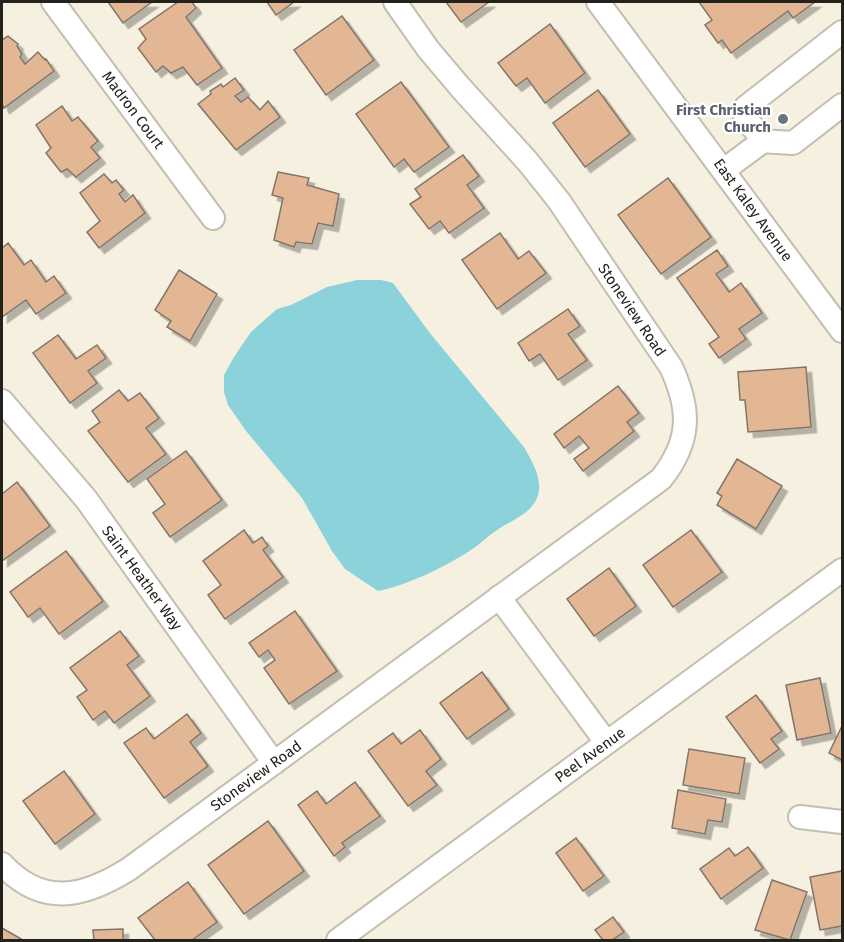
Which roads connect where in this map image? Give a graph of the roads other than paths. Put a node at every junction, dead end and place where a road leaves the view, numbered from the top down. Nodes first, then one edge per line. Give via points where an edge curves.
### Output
1 (53, 2) edge
2 (395, 2) edge
3 (598, 2) edge
4 (843, 32) edge
5 (843, 105) edge
6 (760, 141) junction
7 (724, 170) junction
8 (213, 218) dead end
9 (843, 331) edge
10 (2, 401) edge
11 (843, 570) edge
12 (499, 597) junction
13 (606, 742) junction
14 (274, 763) junction
15 (800, 817) dead end
16 (843, 822) edge
17 (2, 864) edge
18 (338, 940) edge

1 - 8 street, Madron Court
2 - 12 street, Stoneview Road via 428,49 559,201 671,367 682,392 683,438 661,479
3 - 7 street, East Kaley Avenue
4 - 6 street via 746,107 746,117
5 - 6 street via 793,144
6 - 7 street
7 - 9 street, East Kaley Avenue
10 - 14 street, Saint Heather Way via 86,499
11 - 13 street, Peel Avenue
12 - 13 street
12 - 14 street, Stoneview Road
13 - 18 street, Peel Avenue
14 - 17 street, Stoneview Road via 107,884 60,895 36,890
15 - 16 street

